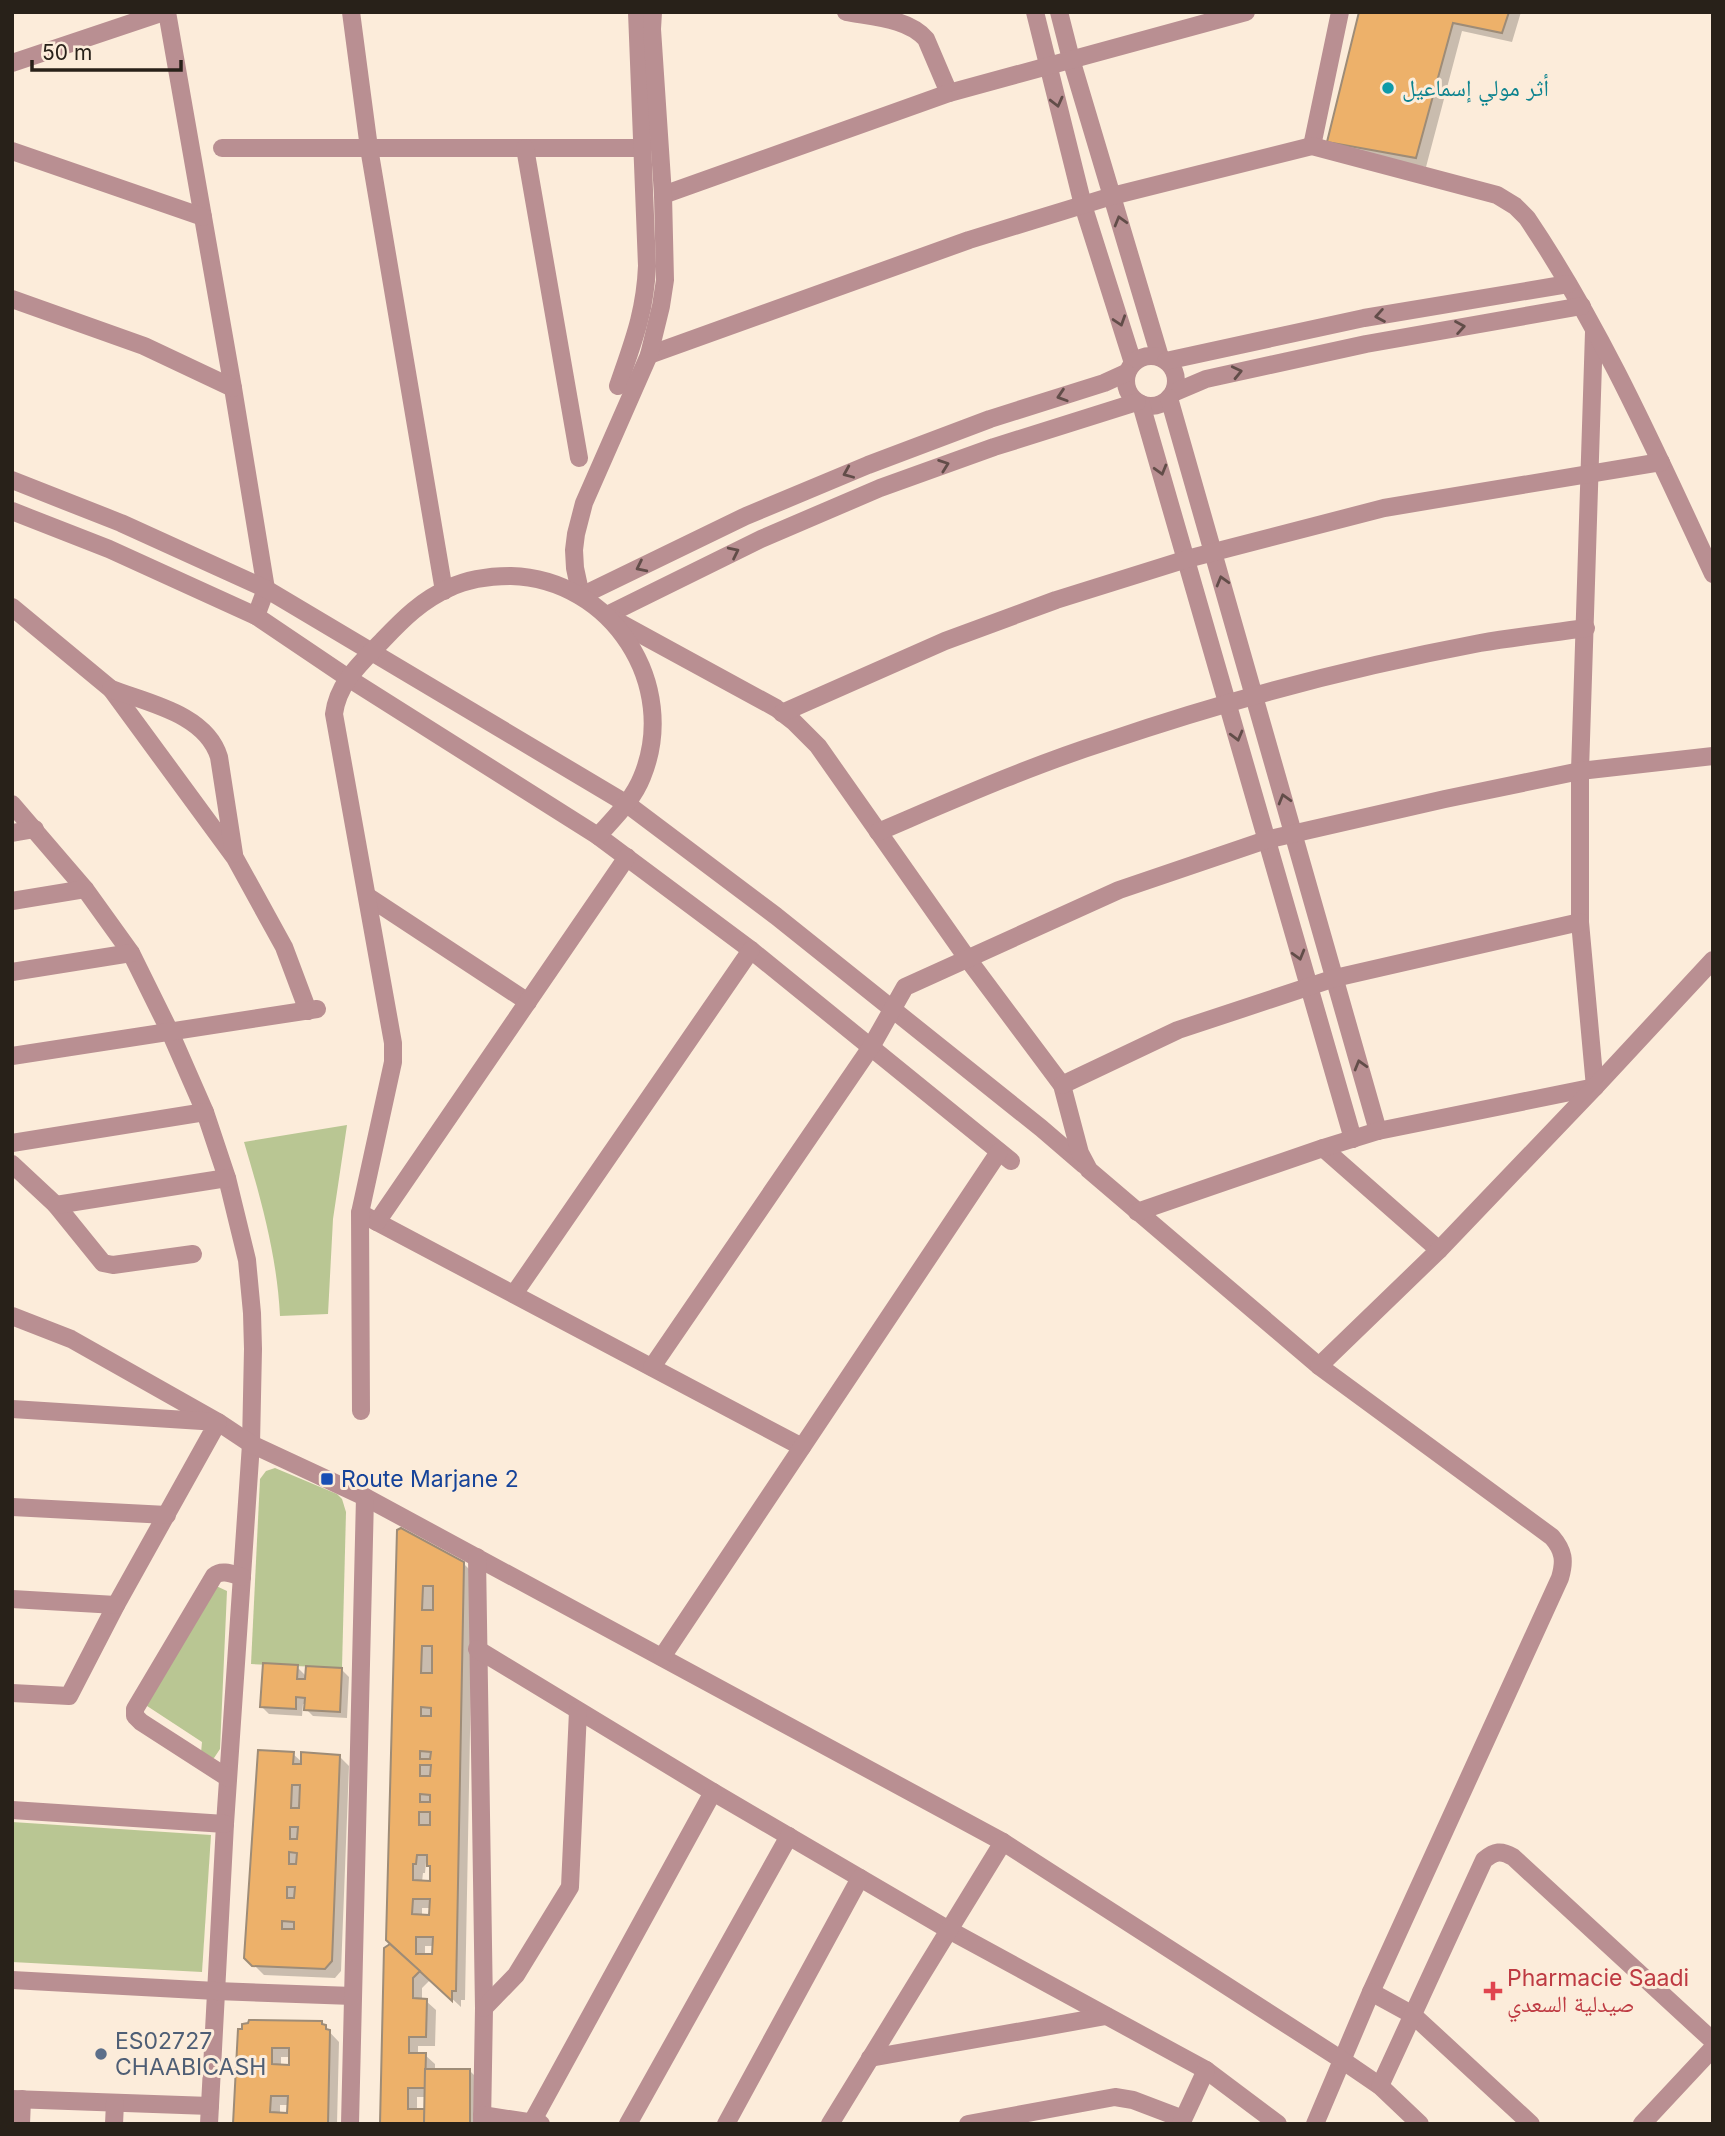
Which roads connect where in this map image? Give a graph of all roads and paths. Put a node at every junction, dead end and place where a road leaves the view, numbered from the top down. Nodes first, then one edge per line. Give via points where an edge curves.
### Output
1 (166, 12) edge
2 (351, 12) edge
3 (637, 12) edge
4 (653, 12) edge
5 (846, 12) edge
6 (1035, 12) edge
7 (1059, 12) edge
8 (1246, 12) edge
9 (1340, 12) edge
10 (1071, 59) junction
11 (12, 63) edge
12 (1048, 65) junction
13 (949, 93) junction
14 (1312, 146) junction
15 (222, 148) dead end
16 (369, 148) junction
17 (525, 148) junction
18 (642, 148) junction
19 (12, 151) edge
20 (663, 195) junction
21 (1112, 196) junction
22 (1083, 205) junction
23 (203, 216) junction
24 (1568, 284) junction
25 (12, 299) edge
26 (1583, 306) junction
27 (1594, 328) junction
28 (649, 355) junction
29 (1163, 359) junction
30 (1130, 368) junction
31 (618, 386) dead end
32 (233, 388) junction
33 (1171, 396) junction
34 (1139, 403) junction
35 (579, 458) dead end
36 (1661, 461) junction
37 (1589, 475) junction
38 (12, 480) edge
39 (12, 511) edge
40 (1214, 552) junction
41 (1187, 559) junction
42 (1713, 574) edge
43 (266, 589) junction
44 (444, 591) junction
45 (580, 596) junction
46 (12, 607) edge
47 (256, 616) junction
48 (609, 617) junction
49 (1586, 628) junction
50 (372, 651) junction
51 (348, 678) junction
52 (111, 689) junction
53 (1254, 695) junction
54 (1228, 703) junction
55 (782, 713) junction
56 (1713, 756) edge
57 (1580, 771) junction
58 (12, 804) edge
59 (627, 804) junction
60 (34, 829) junction
61 (878, 832) junction
62 (1294, 832) junction
63 (12, 833) edge
64 (598, 836) junction
65 (1266, 840) junction
66 (235, 858) junction
67 (627, 858) junction
68 (85, 889) junction
69 (367, 896) junction
70 (12, 901) edge
71 (1580, 922) junction
72 (751, 950) junction
73 (131, 953) junction
74 (967, 958) junction
75 (1713, 960) edge
76 (12, 972) edge
77 (1335, 978) junction
78 (1308, 987) junction
79 (528, 1002) junction
80 (892, 1008) junction
81 (170, 1032) junction
82 (871, 1047) junction
83 (12, 1056) edge
84 (1062, 1085) junction
85 (1595, 1087) junction
86 (205, 1112) junction
87 (1378, 1131) junction
88 (1353, 1139) junction
89 (12, 1143) edge
90 (1323, 1148) junction
91 (12, 1164) edge
92 (1089, 1170) junction
93 (228, 1178) junction
94 (56, 1205) junction
95 (1137, 1212) junction
96 (360, 1213) junction
97 (377, 1222) junction
98 (1439, 1250) junction
99 (193, 1254) dead end
100 (514, 1294) junction
101 (12, 1316) edge
102 (1319, 1366) junction
103 (652, 1367) junction
104 (12, 1409) edge
105 (361, 1411) dead end
106 (218, 1422) junction
107 (251, 1444) junction
108 (802, 1447) junction
109 (365, 1497) junction
110 (12, 1507) edge
111 (167, 1515) junction
112 (477, 1557) junction
113 (242, 1577) junction
114 (12, 1599) edge
115 (116, 1605) junction
116 (477, 1649) junction
117 (662, 1657) junction
118 (12, 1693) edge
119 (578, 1712) junction
120 (228, 1778) junction
121 (713, 1792) junction
122 (12, 1810) edge
123 (225, 1824) junction
124 (789, 1836) junction
125 (1003, 1842) junction
126 (860, 1878) junction
127 (949, 1930) junction
128 (12, 1980) edge
129 (216, 1991) junction
130 (1371, 1992) junction
131 (353, 1996) junction
132 (484, 2008) junction
133 (1413, 2015) junction
134 (1106, 2016) junction
135 (1713, 2041) edge
136 (1713, 2048) edge
137 (870, 2058) junction
138 (1342, 2060) junction
139 (1206, 2070) junction
140 (1380, 2086) junction
141 (17, 2099) edge
142 (115, 2102) junction
143 (209, 2115) edge
144 (482, 2119) edge
145 (1182, 2122) edge
146 (536, 2123) edge
147 (832, 2123) edge
148 (21, 2124) edge
149 (114, 2124) edge
150 (350, 2124) edge
151 (628, 2124) edge
152 (726, 2124) edge
153 (968, 2124) edge
154 (1278, 2124) edge
155 (1315, 2124) edge
156 (1420, 2124) edge
157 (1531, 2124) edge
158 (1642, 2124) edge

1 - 11 street
1 - 23 street
2 - 16 street
3 - 18 street
4 - 20 street
5 - 13 street via 904,24 920,32
6 - 12 street
7 - 10 street
8 - 10 street
9 - 14 street
10 - 12 street
10 - 21 street
12 - 13 street
12 -> 22 street
13 - 20 street
14 - 21 street
14 - 24 street via 1497,195 1527,218
15 - 16 street
16 - 17 street
16 - 44 street
17 - 18 street
17 - 35 street
18 - 31 street via 646,292
19 - 23 street
20 - 28 street via 665,280
21 - 22 street
29 -> 21 street
22 - 28 street via 969,240
22 -> 30 street
23 - 32 street
24 - 26 street
24 -> 29 street via 1364,318
25 - 32 street via 144,346
26 - 27 street
33 -> 26 street via 1206,379 1366,344
27 - 36 street
27 - 37 street
28 - 45 street via 584,503 574,551
29 - 30 street via 1146,356
29 - 33 street via 1175,373
30 - 34 street via 1126,390
30 -> 45 street via 1104,383 990,419 869,465 746,516
32 - 43 street
33 - 34 street via 1156,405
33 - 40 street
34 -> 41 street
48 -> 34 street via 761,539 880,488
36 - 37 street
36 - 42 street
37 - 40 street via 1384,508
37 - 49 street
38 - 43 street
39 - 47 street
40 - 41 street
53 -> 40 street
41 - 54 street
41 - 55 street via 944,641
43 - 47 street
43 - 50 street
44 - 45 street via 497,576 547,581
44 - 50 street via 407,615
45 - 48 street
46 - 52 street
47 - 51 street
48 - 55 street
48 - 59 street via 639,659 653,706 649,756
49 - 53 street via 1482,643
49 - 57 street
50 - 51 street
50 - 59 street
51 - 64 street
51 - 69 street via 336,699 334,714
52 - 66 street
52 - 66 street via 173,712 209,736 219,757
53 - 54 street
62 -> 53 street
54 - 61 street via 1028,769
54 -> 65 street
55 - 61 street via 818,746
56 - 57 street
57 - 62 street
57 - 71 street
58 - 60 street
59 - 64 street
59 - 80 street
60 - 63 street
60 - 68 street
61 - 74 street
62 - 65 street
62 - 77 street
64 - 67 street
65 - 74 street via 1119,890
65 -> 78 street
66 - 81 street via 312,1010
67 - 72 street
67 - 79 street
68 - 70 street
68 - 73 street
69 - 79 street
69 - 96 street via 393,1062
71 - 77 street
71 - 85 street
72 - 82 street
72 - 100 street
73 - 76 street
73 - 81 street
74 - 80 street via 905,987
74 - 84 street
75 - 85 street
77 - 78 street
87 -> 77 street
78 - 84 street via 1178,1030
78 - 88 street
79 - 97 street
80 - 82 street
80 - 92 street
81 - 83 street
81 - 86 street
82 - 103 street
82 - 108 street via 1005,1156
84 - 92 street
85 - 87 street
85 - 98 street
86 - 89 street
86 - 93 street
87 - 88 street
88 - 90 street
90 - 95 street
90 - 98 street
91 - 94 street
92 - 95 street
93 - 94 street
93 - 107 street via 247,1260 253,1313
94 - 99 street via 103,1263
95 - 102 street
96 - 97 street
96 - 105 street
97 - 100 street
98 - 102 street
100 - 103 street
101 - 106 street via 71,1339
102 - 130 street via 1552,1537 1564,1556 1560,1578
103 - 108 street
104 - 106 street
106 - 107 street
106 - 111 street
107 - 109 street
107 - 113 street
108 - 117 street
109 - 112 street
109 - 131 street
110 - 111 street
111 - 115 street
112 - 116 street
112 - 117 street
113 - 120 street
113 - 120 street via 226,1572 214,1577 135,1709 141,1722
114 - 115 street
115 - 118 street via 69,1696
116 - 119 street
116 - 132 street
117 - 125 street
119 - 121 street
119 - 132 street via 570,1887 516,1975
120 - 123 street
121 - 124 street
121 - 146 street
122 - 123 street
123 - 129 street
124 - 126 street
124 - 151 street
125 - 127 street
125 - 138 street
126 - 127 street
126 - 152 street
127 - 134 street
127 - 137 street
128 - 129 street
129 - 131 street
129 - 143 street
130 - 133 street
130 - 138 street
131 - 150 street
132 - 144 street
133 - 135 street via 1484,1860 1499,1851 1513,1857
133 - 140 street
133 - 157 street
134 - 137 street
134 - 139 street
136 - 158 street
137 - 147 street
138 - 140 street
138 - 155 street
139 - 145 street
139 - 154 street
140 - 156 street
141 - 142 street
141 - 148 street
142 - 143 street
142 - 149 street
144 - 146 street
145 - 153 street via 1115,2097

